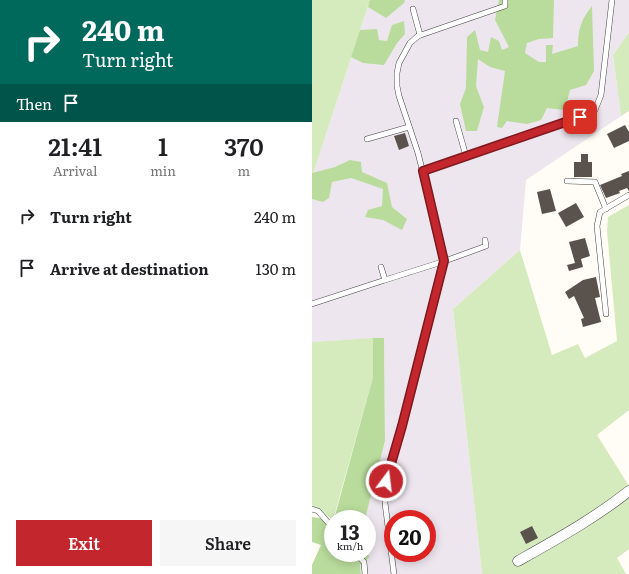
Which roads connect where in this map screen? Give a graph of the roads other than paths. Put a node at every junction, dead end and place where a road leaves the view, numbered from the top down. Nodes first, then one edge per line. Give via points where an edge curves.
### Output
1 (612, 0) edge
2 (505, 2) dead end
3 (413, 9) dead end
4 (420, 35) junction
5 (571, 111) dead end
6 (573, 120) junction
7 (456, 121) dead end
8 (409, 127) junction
9 (367, 139) dead end
10 (466, 156) junction
11 (423, 171) junction
12 (567, 181) dead end
13 (629, 195) edge
14 (606, 209) junction
15 (485, 240) dead end
16 (444, 261) junction
17 (381, 267) dead end
18 (385, 280) junction
19 (312, 304) edge
20 (606, 314) dead end
21 (629, 491) edge
22 (312, 509) edge
23 (324, 518) edge
24 (518, 561) dead end
25 (364, 562) edge
26 (365, 574) edge
27 (394, 574) edge

1 - 6 lane via 601,95 595,110
2 - 4 lane via 505,6
3 - 4 lane
4 - 8 lane via 410,43 399,63 397,73 399,96
5 - 6 lane
6 - 10 lane
7 - 10 lane
8 - 9 lane
8 - 11 lane
10 - 11 lane
11 - 16 lane
12 - 14 lane via 595,182
13 - 14 lane
14 - 20 lane via 600,212 597,226
15 - 16 lane via 486,246
16 - 18 lane
16 - 27 lane via 386,481 385,503
17 - 18 lane
18 - 19 lane
21 - 24 street via 582,525
22 - 23 lane
25 - 26 lane

